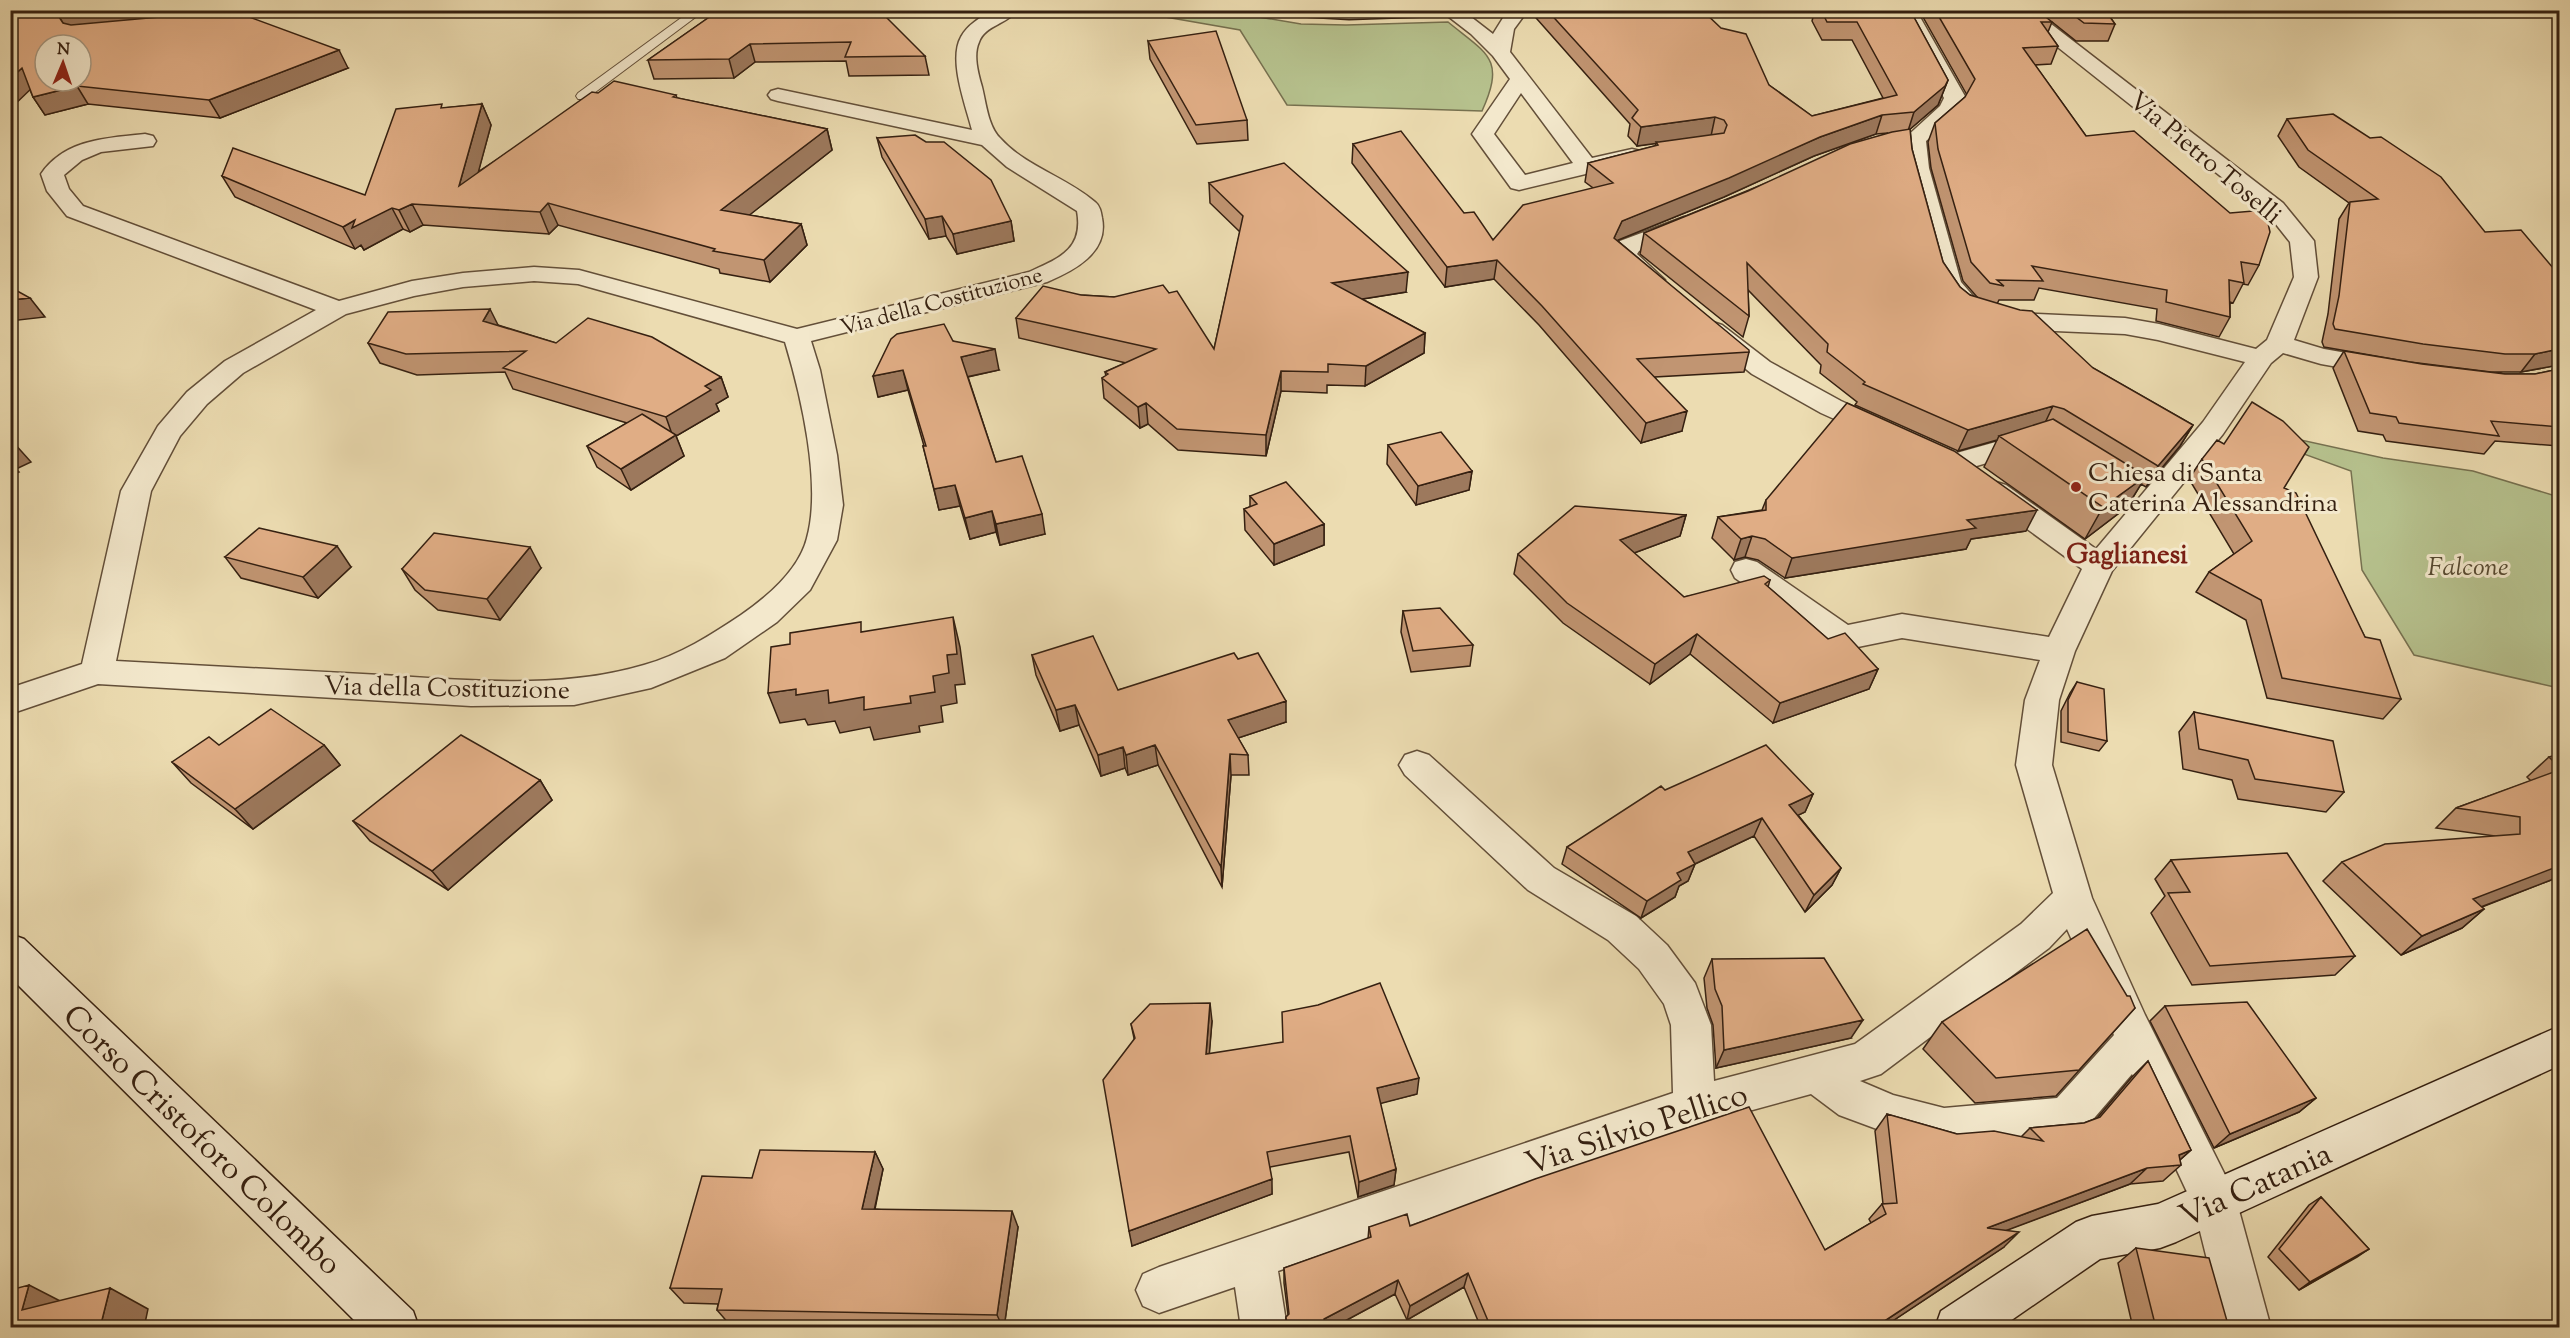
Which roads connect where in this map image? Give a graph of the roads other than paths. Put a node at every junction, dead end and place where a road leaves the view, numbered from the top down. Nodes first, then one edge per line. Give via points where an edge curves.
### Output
1 (700, 10) edge
2 (1008, 10) edge
3 (1298, 10) edge
4 (1434, 10) edge
5 (1449, 10) edge
6 (1519, 10) edge
7 (1906, 10) edge
8 (2020, 10) edge
9 (168, 18) edge
10 (92, 33) edge
11 (1500, 52) junction
12 (1520, 79) junction
13 (778, 95) dead end
14 (582, 96) edge
15 (988, 140) junction
16 (145, 141) dead end
17 (1655, 151) edge
18 (1587, 166) junction
19 (1702, 217) edge
20 (1668, 293) edge
21 (338, 309) junction
22 (1695, 315) edge
23 (797, 337) junction
24 (2270, 351) junction
25 (2410, 372) edge
26 (1908, 442) edge
27 (2061, 450) edge
28 (2099, 566) junction
29 (1746, 570) dead end
30 (2059, 651) junction
31 (97, 672) junction
32 (10, 701) edge
33 (1417, 765) dead end
34 (2073, 898) junction
35 (10, 951) edge
36 (2136, 1039) junction
37 (2559, 1045) edge
38 (1815, 1073) junction
39 (1694, 1106) junction
40 (2214, 1203) junction
41 (1253, 1257) junction
42 (1159, 1290) dead end
43 (396, 1328) edge
44 (1264, 1328) edge
45 (1958, 1328) edge
46 (2248, 1328) edge

1 - 14 lane
2 - 15 street via 985,23 966,45
3 - 4 street
5 - 11 street
6 - 11 street via 1499,38
7 - 24 street via 1955,98 1949,110 1905,139 1918,168 1949,282 1962,301 1971,309 2011,321 2125,326
8 - 24 street, Via Pietro Toselli via 2275,208 2302,241 2306,277
9 - 10 street via 143,28
11 - 12 street
12 - 18 street
12 - 18 street via 1483,134 1519,183
13 - 15 street
15 - 23 street, Via della Costituzione via 1088,208 1093,222 1091,237 1071,262 1038,277
16 - 21 street via 97,146 74,155 52,174 58,191 75,211
17 - 18 street
19 - 20 street via 1629,246 1624,256
21 - 23 street, Via della Costituzione via 412,289 534,274 579,277
21 - 31 street, Via della Costituzione via 234,367 197,398 168,432 136,491
22 - 26 street via 1761,368 1831,407
23 - 31 street, Via della Costituzione via 823,455 828,505 822,540 799,582 766,614 713,650 651,676 574,692 471,693
24 - 25 street
24 - 28 street, Via Pietro Toselli via 2213,428 2139,499
27 - 28 street via 2042,438 1947,460
28 - 30 street, Via Pietro Toselli
29 - 30 street via 1843,638 1902,626
30 - 34 street, Via Pietro Toselli via 2042,700 2034,765
31 - 32 street, Via della Costituzione
33 - 39 street via 1541,879 1622,928 1653,957 1681,996 1691,1025
34 - 36 street, Via Pietro Toselli
34 - 38 street, Via Silvio Pellico via 2035,936 1866,1060
35 - 43 street, Corso Cristoforo Colombo
36 - 38 street via 2068,1117 1944,1128 1854,1101
36 - 40 street, Via Pietro Toselli
37 - 40 street, Via Catania
38 - 39 street, Via Silvio Pellico
39 - 41 street, Via Silvio Pellico
40 - 45 street, Via Catania via 2160,1226 2092,1238
40 - 46 street, Via Pietro Toselli
41 - 42 street, Via Silvio Pellico
41 - 44 street

